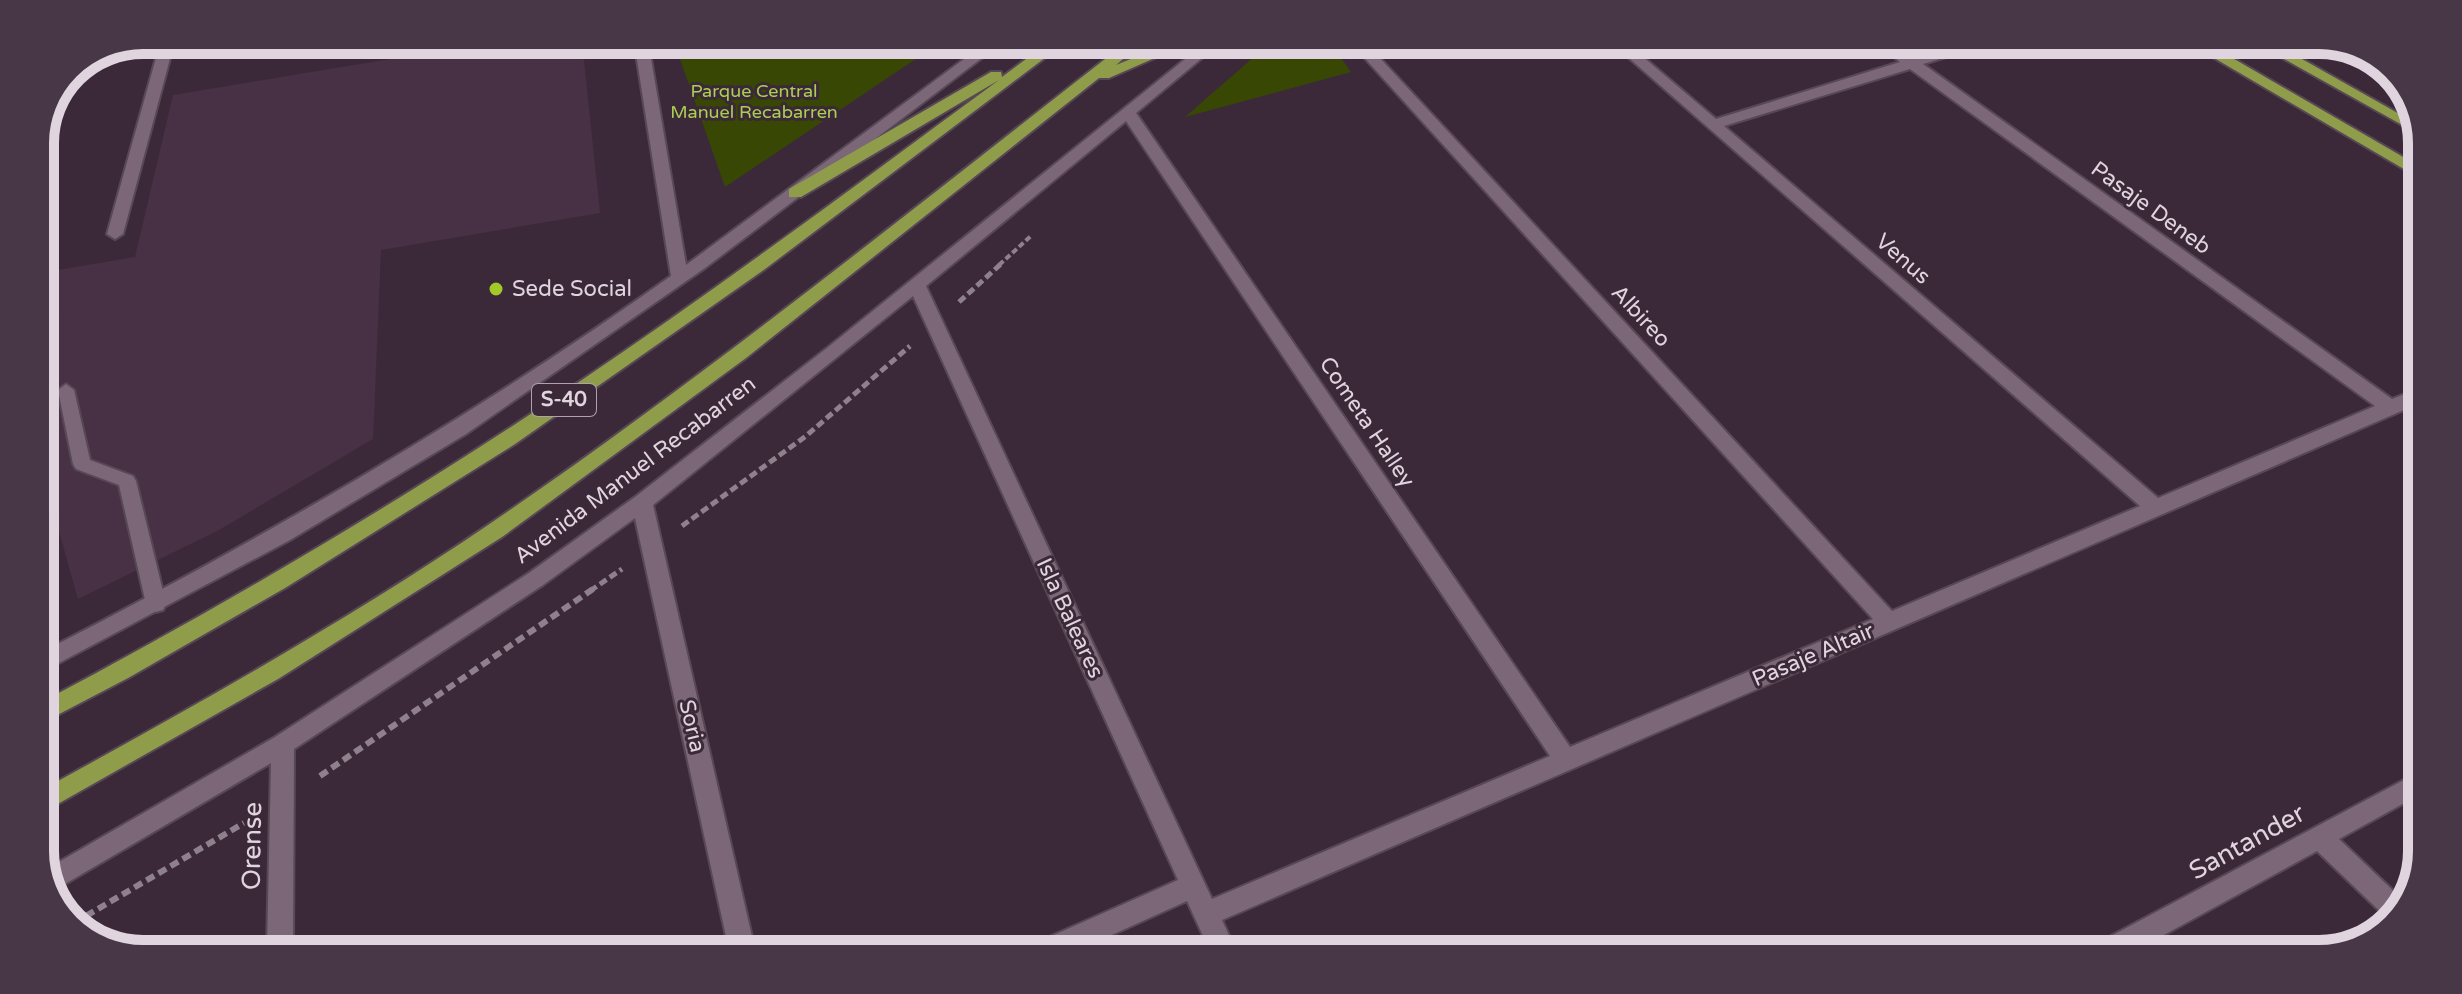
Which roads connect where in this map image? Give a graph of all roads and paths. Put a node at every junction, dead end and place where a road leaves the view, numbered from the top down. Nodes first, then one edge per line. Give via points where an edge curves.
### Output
1 (164, 54) edge
2 (643, 54) edge
3 (980, 54) edge
4 (1031, 54) edge
5 (1043, 54) edge
6 (1120, 54) edge
7 (1155, 54) edge
8 (1199, 54) edge
9 (1368, 54) edge
10 (1632, 54) edge
11 (1899, 54) edge
12 (1941, 54) edge
13 (2214, 54) edge
14 (2282, 54) edge
15 (1911, 63) junction
16 (1078, 86) junction
17 (1127, 111) junction
18 (2405, 123) edge
19 (1714, 124) junction
20 (2408, 166) edge
21 (795, 193) junction
22 (115, 234) dead end
23 (679, 276) junction
24 (917, 285) junction
25 (66, 390) dead end
26 (2408, 400) edge
27 (2391, 408) junction
28 (642, 502) junction
29 (2156, 508) junction
30 (156, 604) junction
31 (1889, 622) junction
32 (54, 657) edge
33 (54, 707) edge
34 (283, 744) junction
35 (1566, 761) junction
36 (2408, 789) edge
37 (54, 795) edge
38 (2320, 837) junction
39 (58, 876) edge
40 (1193, 886) junction
41 (2390, 905) edge
42 (1206, 914) junction
43 (280, 940) edge
44 (740, 940) edge
45 (1072, 940) edge
46 (1218, 940) edge
47 (2129, 940) edge

1 - 22 street
2 - 23 street
3 - 21 street
4 - 21 main road
5 - 33 main road, S-40 via 660,336 419,497 284,581
6 - 16 main road, Avenida Manuel Recabarren
7 - 16 main road
8 - 17 street, Avenida Manuel Recabarren
9 - 31 street, Albireo
10 - 19 street, Venus
11 - 15 street, Pasaje Deneb
12 - 15 street
13 - 20 main road
14 - 18 main road
15 - 19 street
15 - 27 street, Pasaje Deneb
16 - 37 main road, Avenida Manuel Recabarren via 716,370 495,530 252,683
17 - 24 street, Avenida Manuel Recabarren
17 - 35 street, Cometa Halley
19 - 29 street, Venus
21 - 23 street
23 - 30 street via 517,392 412,458
24 - 28 street, Avenida Manuel Recabarren
24 - 40 street, Isla Baleares
25 - 30 lane via 82,464 127,481
26 - 27 street, Pasaje Altair
27 - 29 street, Pasaje Altair
28 - 34 street, Avenida Manuel Recabarren via 430,650
28 - 44 street, Soria
29 - 31 street, Pasaje Altair
30 - 32 street
31 - 35 street, Pasaje Altair
34 - 39 street, Avenida Manuel Recabarren
34 - 43 street, Orense
35 - 42 street, Pasaje Altair
36 - 38 street, Santander
38 - 41 street
38 - 47 street, Santander
40 - 42 street, Isla Baleares
40 - 45 street
42 - 46 street, Isla Baleares

